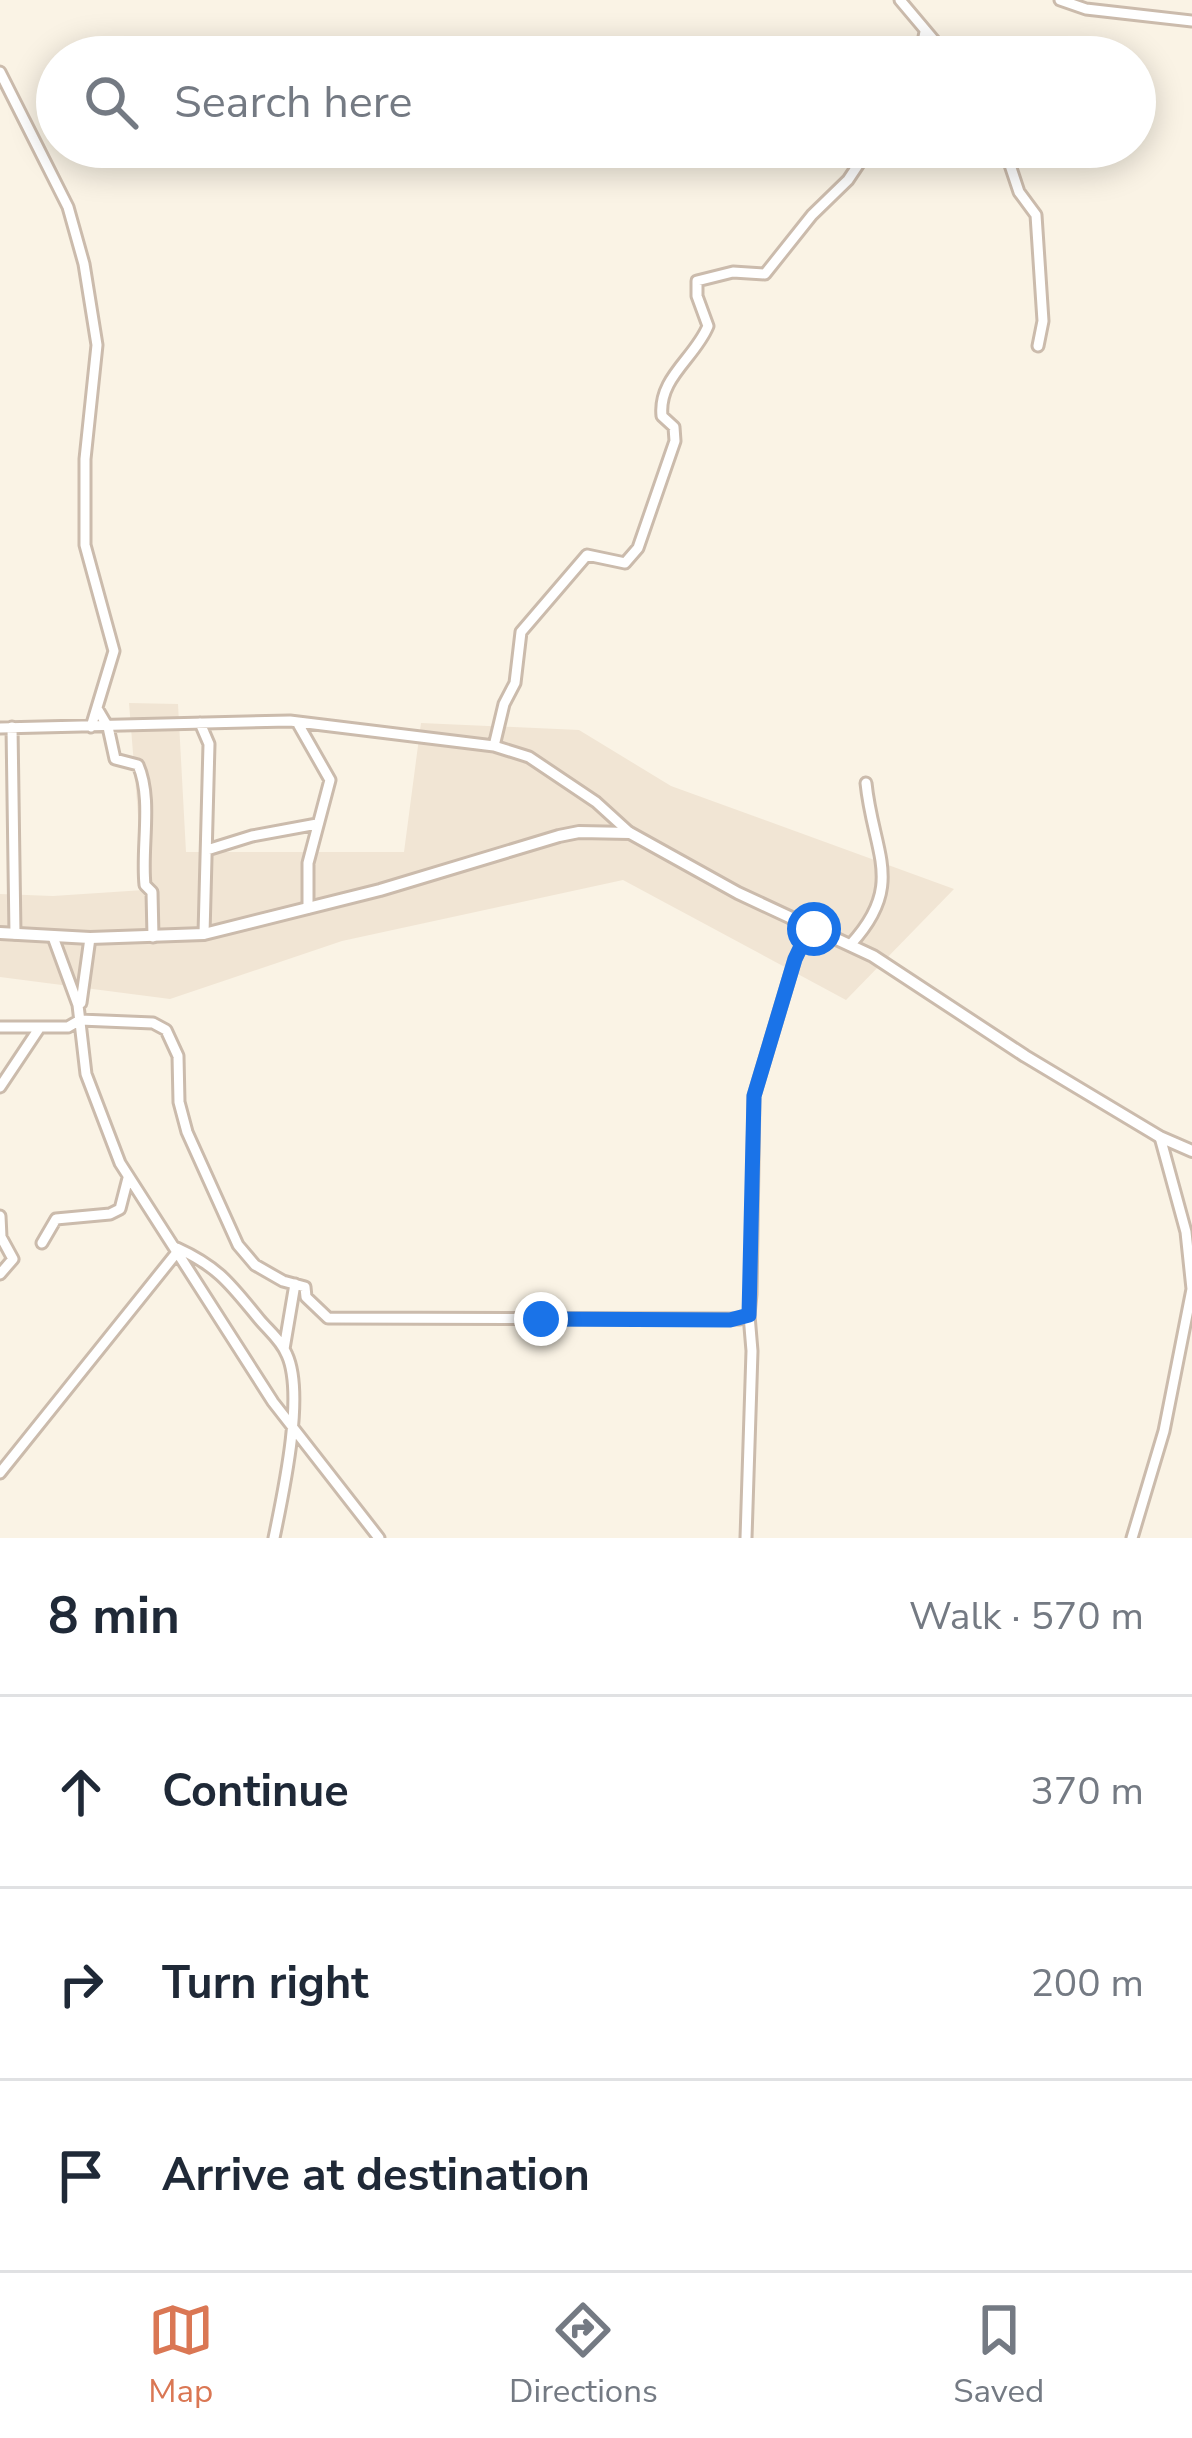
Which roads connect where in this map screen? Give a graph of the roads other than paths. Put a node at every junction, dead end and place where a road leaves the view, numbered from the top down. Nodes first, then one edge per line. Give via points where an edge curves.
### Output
1 (900, 0) edge
2 (1060, 0) edge
3 (1192, 21) edge
4 (925, 32) junction
5 (924, 36) edge
6 (929, 36) edge
7 (0, 72) edge
8 (36, 144) edge
9 (48, 168) edge
10 (856, 168) edge
11 (1011, 168) edge
12 (1038, 346) dead end
13 (98, 710) junction
14 (297, 722) junction
15 (200, 723) junction
16 (6, 727) edge
17 (91, 727) junction
18 (108, 727) junction
19 (494, 746) junction
20 (866, 783) dead end
21 (317, 824) junction
22 (630, 833) junction
23 (207, 850) junction
24 (308, 908) junction
25 (814, 929) junction
26 (0, 933) edge
27 (15, 934) junction
28 (204, 934) junction
29 (53, 937) junction
30 (153, 937) junction
31 (90, 938) junction
32 (850, 944) junction
33 (80, 1016) junction
34 (0, 1027) edge
35 (40, 1027) junction
36 (4, 1073) edge
37 (0, 1088) edge
38 (1160, 1137) junction
39 (1192, 1150) edge
40 (128, 1178) junction
41 (0, 1216) edge
42 (42, 1243) dead end
43 (177, 1249) junction
44 (0, 1274) edge
45 (295, 1284) junction
46 (749, 1315) junction
47 (284, 1348) junction
48 (291, 1424) junction
49 (0, 1473) edge
50 (274, 1538) edge
51 (379, 1538) edge
52 (746, 1538) edge
53 (1132, 1538) edge

1 - 4 street
2 - 3 street
4 - 5 street
4 - 6 street
7 - 8 street
9 - 13 street via 84,264 97,357 85,545 114,651
10 - 19 street via 765,274 697,281 708,326 662,398 675,441 638,548 625,563 587,555 528,621
11 - 12 street via 1036,215
13 - 17 street
13 - 18 street
14 - 15 street
14 - 19 street
14 - 21 street via 330,780
15 - 18 street
15 - 23 street via 209,744
16 - 17 street
16 - 27 street
17 - 18 street
18 - 30 street via 115,759 138,765 146,786 143,866
19 - 22 street via 550,770
20 - 32 street via 884,890
21 - 23 street
21 - 24 street
22 - 24 street via 559,836
22 - 25 street
23 - 28 street
24 - 28 street
25 - 32 street
25 - 46 street via 795,959 754,1096
26 - 27 street
27 - 29 street
28 - 30 street
29 - 31 street
29 - 33 street
30 - 31 street
31 - 33 street
32 - 38 street
33 - 35 street via 72,1026
33 - 40 street via 86,1074
33 - 45 street via 153,1023 170,1036 187,1132 238,1245 255,1265
34 - 35 street
35 - 36 street
36 - 37 street
38 - 39 street
38 - 53 street via 1192,1289 1164,1431
40 - 42 street via 120,1209 56,1219
40 - 43 street
41 - 44 street via 13,1261
43 - 47 street via 231,1282
43 - 48 street
43 - 49 street
45 - 46 street via 332,1319
45 - 47 street
46 - 52 street
47 - 48 street
48 - 50 street
48 - 51 street

